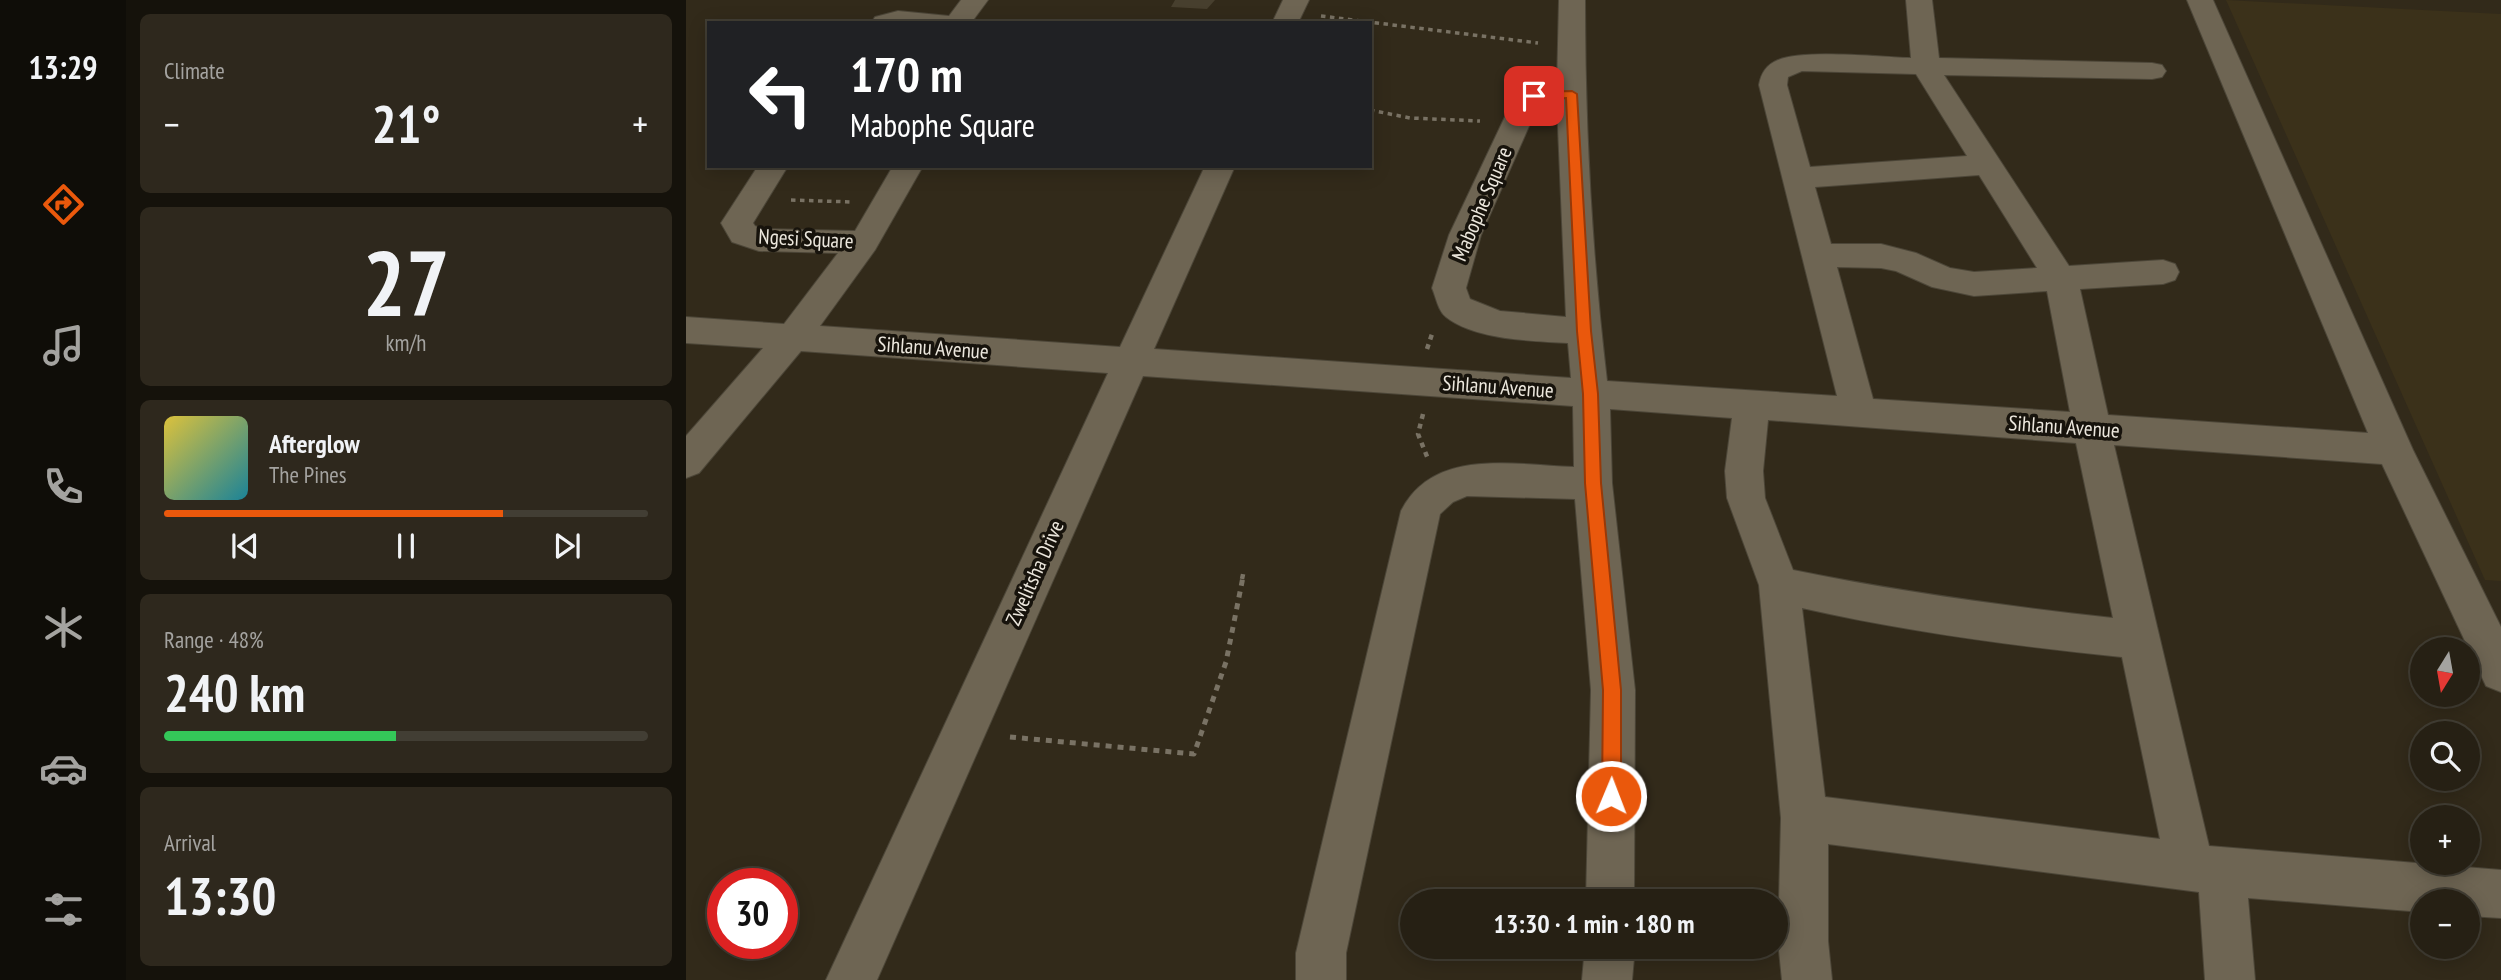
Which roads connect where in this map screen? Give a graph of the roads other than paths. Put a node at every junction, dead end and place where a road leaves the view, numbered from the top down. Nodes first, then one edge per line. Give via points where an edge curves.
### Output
1 (886, 0) edge
2 (975, 0) edge
3 (1572, 0) edge
4 (1919, 0) edge
5 (2200, 0) edge
6 (881, 21) edge
7 (890, 21) edge
8 (922, 21) edge
9 (959, 21) edge
10 (1926, 68) junction
11 (2152, 71) dead end
12 (1572, 94) junction
13 (1988, 164) junction
14 (773, 168) edge
15 (907, 168) edge
16 (1219, 168) edge
17 (1798, 178) junction
18 (864, 242) junction
19 (1818, 255) junction
20 (2163, 272) dead end
21 (2060, 280) junction
22 (686, 330) edge
23 (1584, 331) junction
24 (792, 338) junction
25 (1130, 362) junction
26 (1591, 394) junction
27 (1752, 405) junction
28 (1858, 413) junction
29 (2092, 429) junction
30 (2394, 450) junction
31 (686, 461) edge
32 (1593, 483) junction
33 (1779, 585) junction
34 (2489, 625) edge
35 (2140, 640) junction
36 (2501, 672) edge
37 (1804, 817) junction
38 (2206, 870) junction
39 (1610, 889) edge
40 (2501, 894) edge
41 (1609, 959) edge
42 (851, 980) edge
43 (1321, 980) edge
44 (1606, 980) edge
45 (1807, 980) edge
46 (2230, 980) edge

1 - 6 street
2 - 9 street
3 - 12 street
4 - 10 street
5 - 30 street
7 - 8 street
10 - 11 street
10 - 13 street
10 - 17 street via 1802,63 1780,69 1773,85
12 - 23 street
12 - 23 street, Mabophe Square via 1534,96 1525,104 1465,235 1450,282 1451,301 1462,312 1498,322
13 - 17 street
13 - 21 street
14 - 18 street, Ngesi Square via 737,223 743,234 759,240
15 - 18 street, Ngesi Square
16 - 25 street, Zwelitsha Drive
17 - 19 street
18 - 24 street, Ngesi Square
19 - 21 street via 1881,256 1944,279 1974,284
19 - 28 street
20 - 21 street
21 - 29 street
22 - 24 street, Sihlanu Avenue
23 - 26 street
24 - 25 street, Sihlanu Avenue
24 - 31 street, Ngesi Square
25 - 26 street, Sihlanu Avenue
25 - 42 street, Zwelitsha Drive
26 - 27 street, Sihlanu Avenue
26 - 32 street
27 - 28 street, Sihlanu Avenue
27 - 33 street via 1744,471 1746,498
28 - 29 street, Sihlanu Avenue
29 - 30 street, Sihlanu Avenue
29 - 35 street
30 - 34 street
32 - 39 street via 1612,690
32 - 43 street via 1464,480 1427,501 1417,522 1321,953
33 - 35 street via 1991,625
33 - 37 street
34 - 36 street
35 - 38 street
37 - 38 street
37 - 45 street
38 - 40 street
38 - 46 street
41 - 44 street

